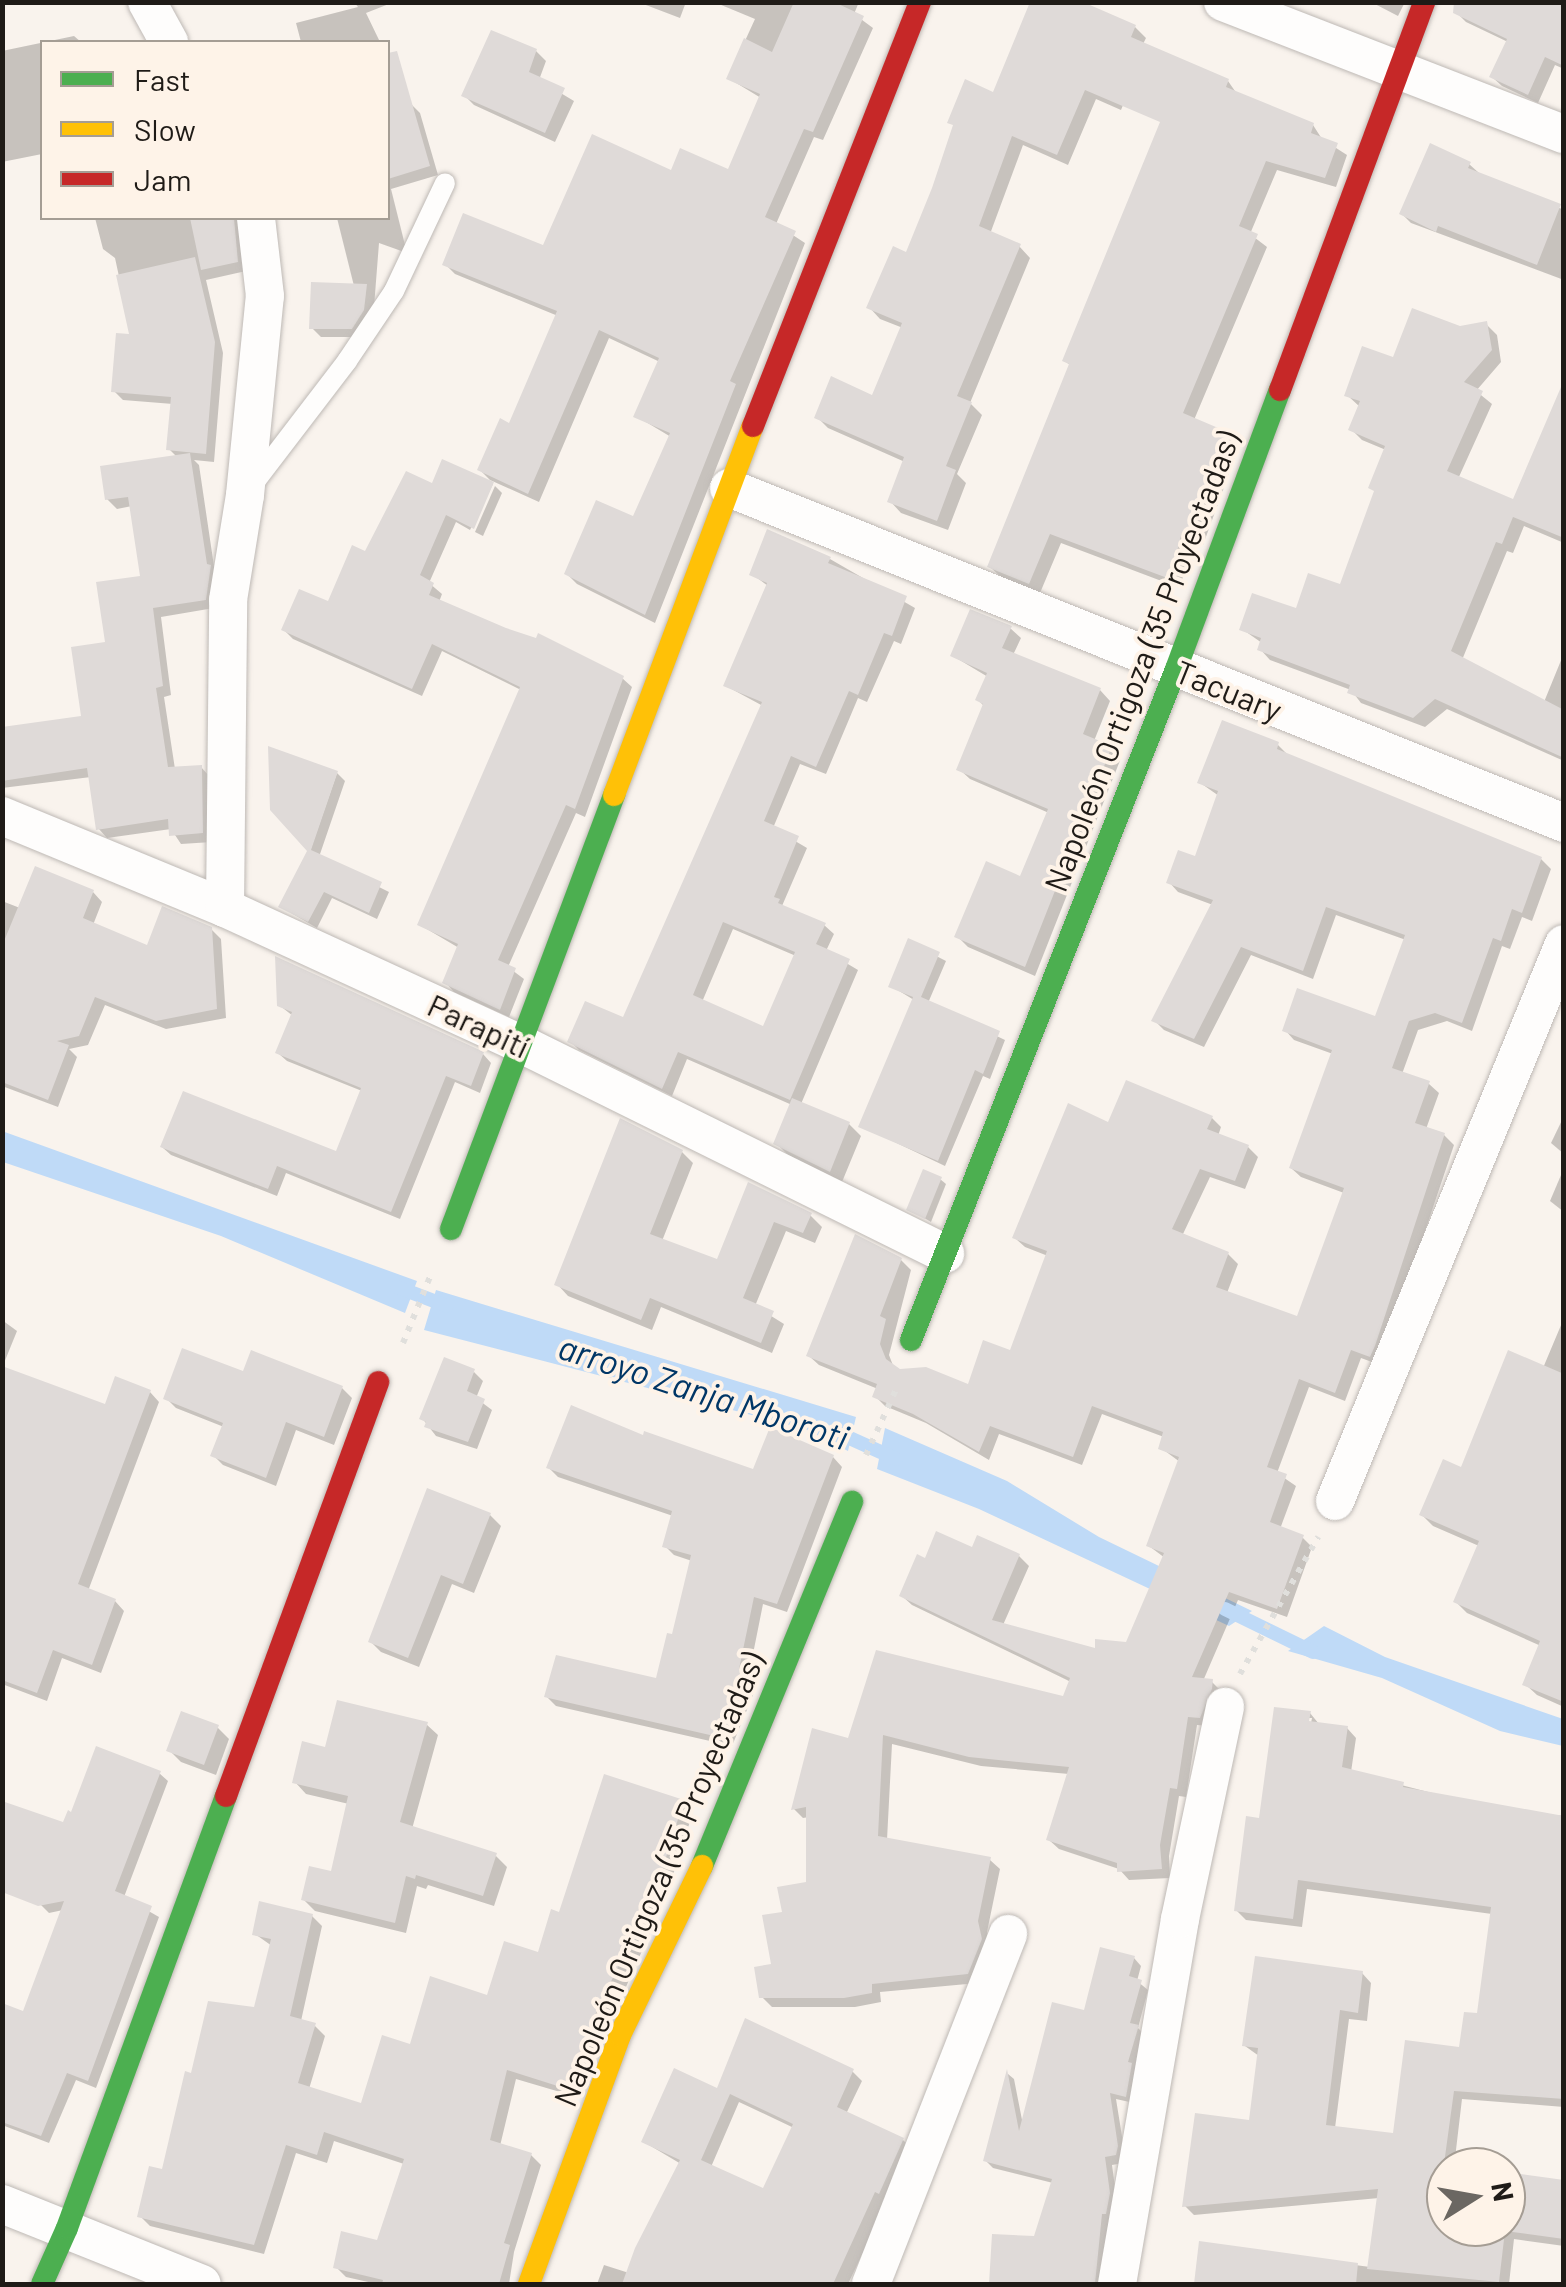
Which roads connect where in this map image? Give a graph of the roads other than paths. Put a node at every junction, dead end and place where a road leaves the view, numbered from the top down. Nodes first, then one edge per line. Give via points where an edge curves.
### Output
1 (147, 2) edge
2 (920, 2) edge
3 (1224, 2) edge
4 (1424, 2) edge
5 (168, 40) edge
6 (1396, 69) junction
7 (1564, 134) edge
8 (445, 183) dead end
9 (256, 220) edge
10 (729, 488) junction
11 (245, 495) junction
12 (1176, 669) junction
13 (2, 816) edge
14 (1564, 823) edge
15 (225, 908) junction
16 (1564, 944) edge
17 (524, 1045) junction
18 (451, 1229) dead end
19 (945, 1254) junction
20 (911, 1340) dead end
21 (378, 1382) dead end
22 (1336, 1501) road end
23 (852, 1502) dead end
24 (1225, 1707) dead end
25 (1008, 1934) dead end
26 (2, 2204) edge
27 (67, 2228) junction
28 (42, 2284) edge
29 (202, 2284) edge
30 (529, 2284) edge
31 (871, 2284) edge
32 (1117, 2284) edge

1 - 5 street
2 - 10 street
3 - 6 street
4 - 6 street, Napoleón Ortigoza (35 Proyectadas)
6 - 7 street
6 - 12 street, Napoleón Ortigoza (35 Proyectadas)
8 - 11 lane via 394,291
9 - 11 street via 265,296
10 - 12 street, Tacuary
10 - 17 street
11 - 15 street via 228,600
12 - 14 street, Tacuary
12 - 19 street, Napoleón Ortigoza (35 Proyectadas)
13 - 15 street, Parapití
15 - 17 street, Parapití
16 - 22 street
17 - 18 street
17 - 19 street, Parapití
19 - 20 street, Napoleón Ortigoza (35 Proyectadas)
21 - 27 street
23 - 30 street, Napoleón Ortigoza (35 Proyectadas) via 724,1822 620,2035
24 - 32 street via 1180,1919
25 - 31 street
26 - 27 street
27 - 28 street
27 - 29 street

